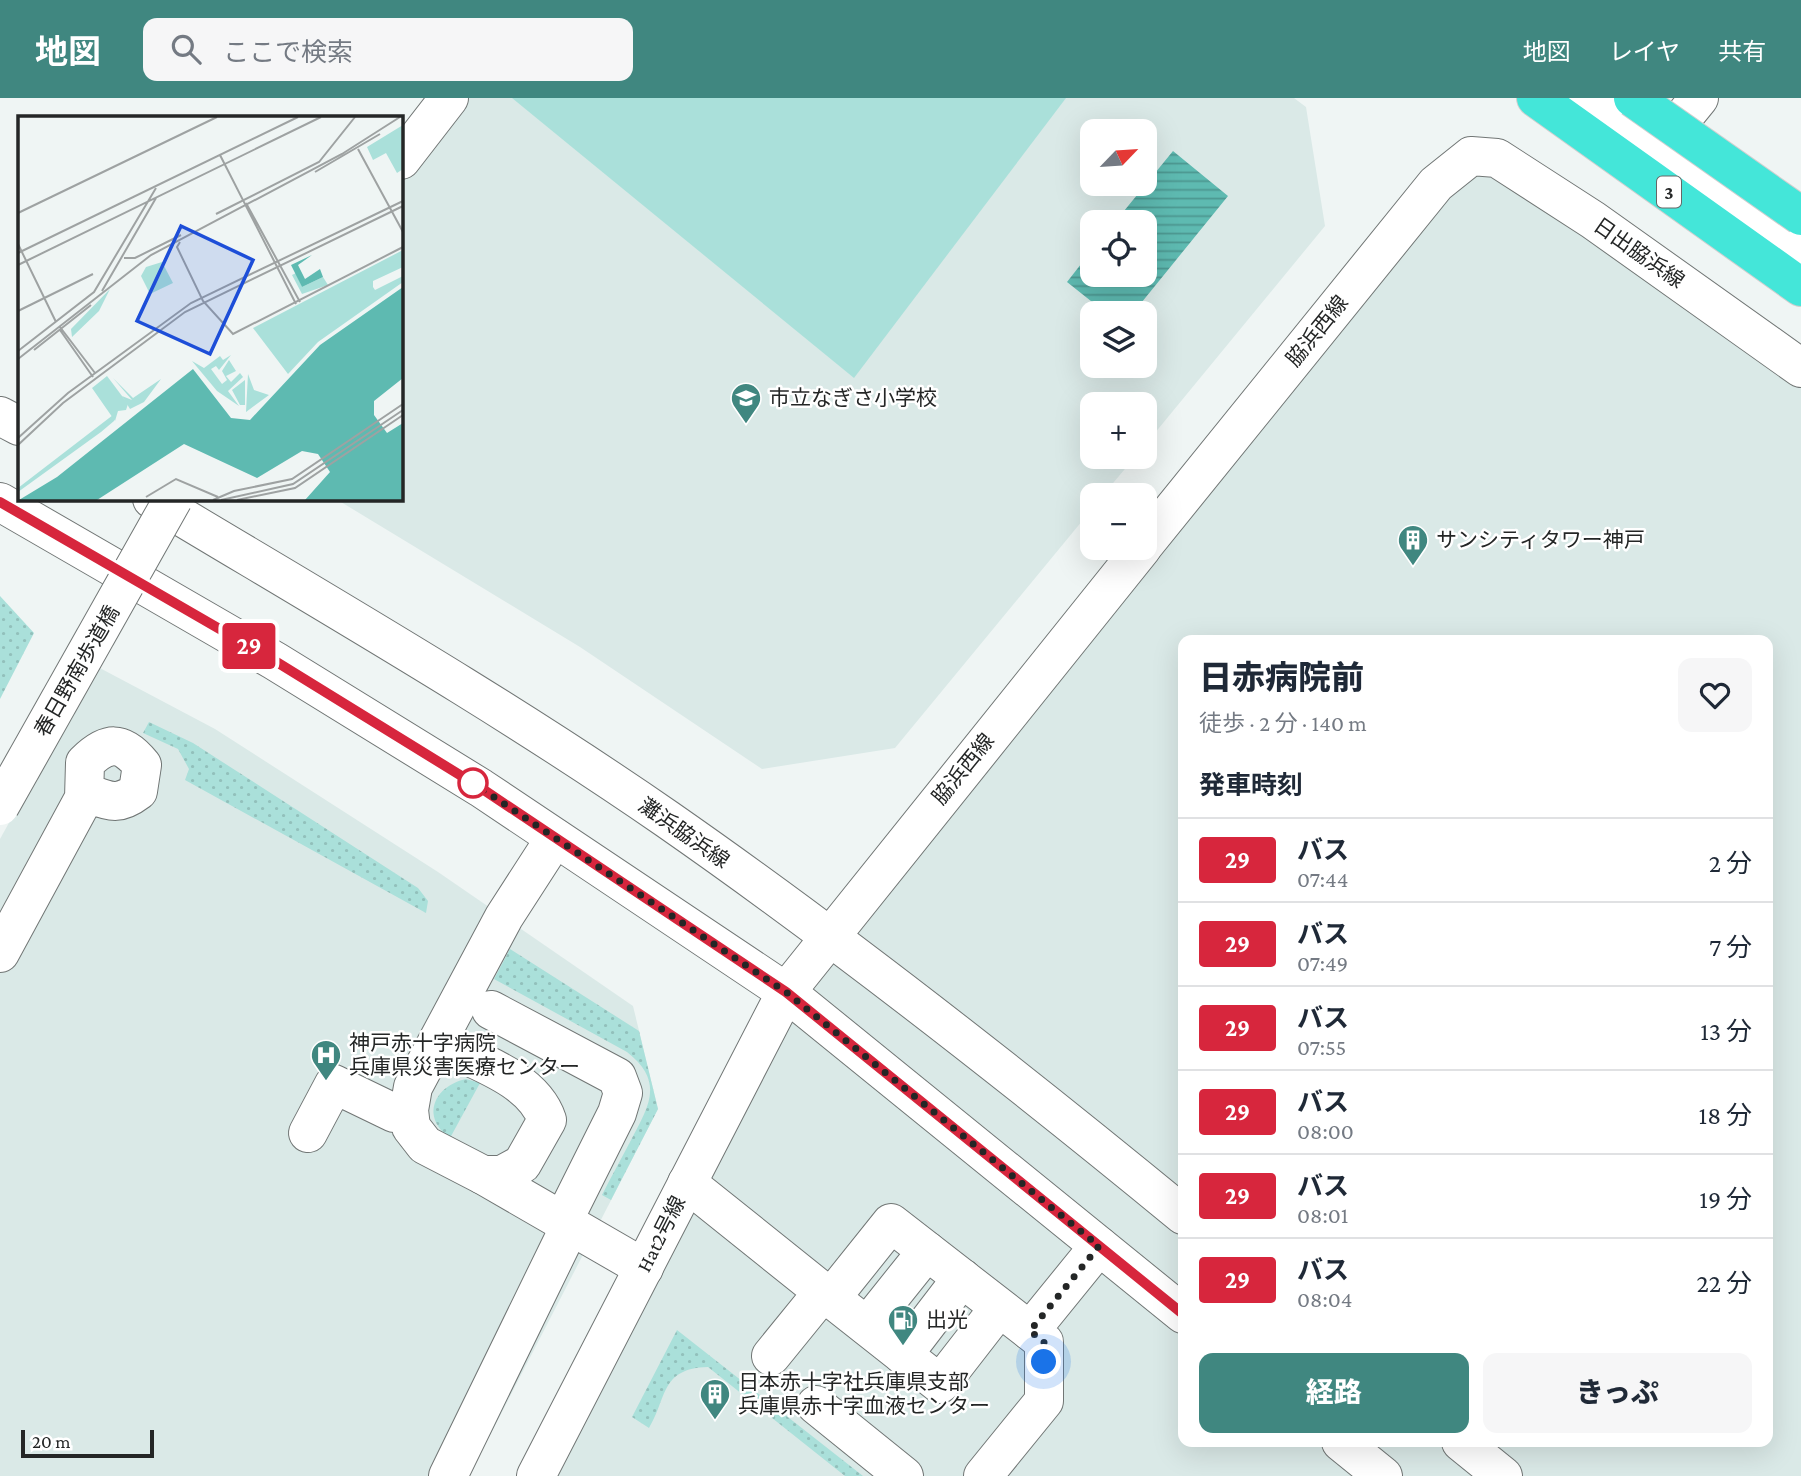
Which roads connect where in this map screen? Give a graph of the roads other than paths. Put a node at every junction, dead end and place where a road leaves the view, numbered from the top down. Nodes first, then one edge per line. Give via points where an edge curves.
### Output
1 (435, 98) edge
2 (449, 98) edge
3 (1536, 98) edge
4 (1587, 98) edge
5 (1633, 98) edge
6 (1699, 98) edge
7 (402, 140) edge
8 (1655, 152) junction
9 (1471, 156) joint
10 (402, 159) edge
11 (1801, 210) edge
12 (1801, 216) edge
13 (1801, 255) edge
14 (1801, 286) edge
15 (1801, 368) edge
16 (0, 416) edge
17 (18, 425) edge
18 (154, 500) edge
19 (172, 500) edge
20 (0, 502) edge
21 (1157, 529) edge
22 (1132, 560) edge
23 (84, 799) dead end
24 (0, 806) edge
25 (555, 838) junction
26 (829, 936) junction
27 (0, 953) edge
28 (786, 992) junction
29 (491, 1010) dead end
30 (438, 1042) junction
31 (409, 1110) junction
32 (308, 1133) dead end
33 (522, 1164) junction
34 (483, 1175) junction
35 (687, 1183) junction
36 (1178, 1211) edge
37 (560, 1220) junction
38 (1099, 1246) junction
39 (927, 1251) junction
40 (644, 1268) junction
41 (962, 1278) junction
42 (827, 1295) junction
43 (999, 1308) junction
44 (1178, 1310) edge
45 (867, 1326) junction
46 (1030, 1331) junction
47 (903, 1355) junction
48 (771, 1356) dead end
49 (816, 1405) dead end
50 (1347, 1447) edge
51 (1467, 1447) edge
52 (448, 1476) edge
53 (536, 1476) edge
54 (904, 1476) edge
55 (983, 1476) edge
56 (1383, 1476) edge
57 (1503, 1476) edge

1 - 7 street
2 - 10 street
3 - 14 highway, 3
4 - 8 street
5 - 12 highway, bridge
6 - 8 street
8 - 11 street via 1712,147
8 - 13 street
9 - 15 street, 日出脇浜線 via 1497,158 1593,220
9 - 21 street, 脇浜西線 via 1436,184
16 - 17 street
18 - 26 street, 灘浜脇浜線 via 479,696 666,818
19 - 24 street, 春日野南歩道橋, bridge
20 - 25 street via 275,661
22 - 26 street, 脇浜西線
23 - 27 street
25 - 28 street
25 - 30 street via 505,917
26 - 28 street, 脇浜西線
26 - 36 street, 灘浜脇浜線 via 989,1056
28 - 35 street, Hat2号線
28 - 38 street
29 - 37 street via 617,1077 623,1093 617,1113
30 - 31 street via 414,1087
30 - 33 street via 523,1086 541,1102 547,1120
31 - 32 street via 394,1113 334,1084
31 - 34 street via 411,1127 425,1145
33 - 34 street via 502,1175
33 - 37 street via 532,1195
34 - 37 street
35 - 40 street, Hat2号線
35 - 42 street
37 - 40 street
37 - 52 street
38 - 44 street
38 - 46 street
39 - 41 street
39 - 42 street via 891,1223
39 - 45 street
40 - 53 street, Hat2号線
41 - 43 street
41 - 47 street
42 - 45 street
42 - 48 street
43 - 46 street
43 - 47 street via 940,1384
45 - 47 street
46 - 55 street via 1044,1342 1044,1401
49 - 54 street
50 - 56 street
51 - 57 street

